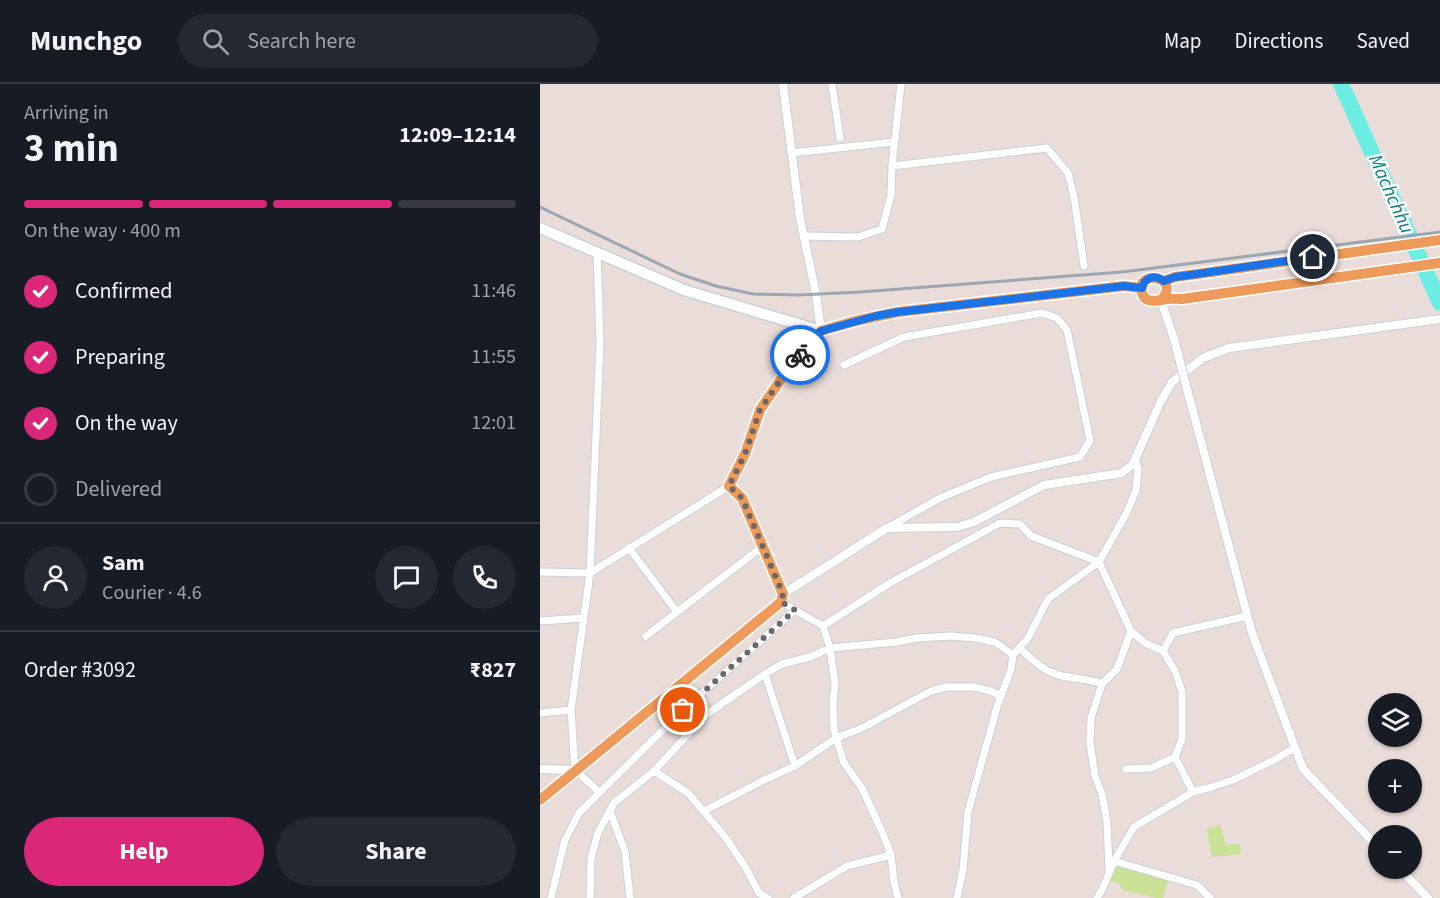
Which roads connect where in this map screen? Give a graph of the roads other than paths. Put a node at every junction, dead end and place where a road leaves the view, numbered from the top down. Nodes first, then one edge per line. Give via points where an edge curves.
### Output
1 (783, 84) edge
2 (832, 84) edge
3 (901, 84) edge
4 (840, 138) dead end
5 (894, 142) junction
6 (791, 153) junction
7 (892, 166) junction
8 (540, 228) edge
9 (803, 236) junction
10 (1440, 240) edge
11 (597, 252) junction
12 (1440, 263) edge
13 (1084, 266) dead end
14 (1164, 281) junction
15 (1142, 288) junction
16 (1161, 300) junction
17 (1440, 318) edge
18 (821, 331) junction
19 (844, 365) dead end
20 (1136, 458) junction
21 (729, 486) junction
22 (887, 528) junction
23 (763, 546) junction
24 (629, 548) junction
25 (1099, 562) junction
26 (540, 572) edge
27 (590, 573) junction
28 (782, 598) junction
29 (795, 610) junction
30 (677, 612) junction
31 (1247, 616) junction
32 (584, 618) junction
33 (540, 621) edge
34 (823, 626) junction
35 (1131, 631) junction
36 (646, 636) dead end
37 (830, 648) junction
38 (1019, 648) junction
39 (1163, 651) junction
40 (1013, 655) junction
41 (765, 674) junction
42 (1102, 684) junction
43 (1001, 696) junction
44 (571, 710) junction
45 (540, 713) edge
46 (836, 738) junction
47 (1294, 747) junction
48 (1175, 757) junction
49 (795, 766) junction
50 (540, 769) edge
51 (1126, 769) dead end
52 (575, 770) junction
53 (654, 771) junction
54 (599, 792) junction
55 (1193, 792) junction
56 (540, 800) edge
57 (610, 811) junction
58 (704, 811) junction
59 (1368, 837) edge
60 (891, 855) junction
61 (1114, 861) junction
62 (1109, 873) junction
63 (1410, 879) edge
64 (551, 898) edge
65 (590, 898) edge
66 (630, 898) edge
67 (768, 898) edge
68 (794, 898) edge
69 (898, 898) edge
70 (957, 898) edge
71 (1097, 898) edge
72 (1210, 898) edge
73 (1428, 898) edge

1 - 6 street
2 - 4 street
3 - 5 street
5 - 6 street
5 - 7 street
6 - 9 street
7 - 9 street via 891,195 882,229 858,237
7 - 13 street via 1047,148 1068,173
8 - 11 main road
9 - 18 street
10 - 14 main road
11 - 18 main road via 684,290
11 - 27 street via 600,344
12 - 16 main road
14 - 15 main road via 1149,278
14 - 16 main road via 1166,293
15 - 16 main road via 1149,301
15 - 18 main road via 1124,286 898,312
16 - 31 street, bridge
17 - 20 street via 1229,348 1203,358 1172,382
18 - 21 main road via 760,410
19 - 22 street via 904,337 1042,313 1057,318 1067,330 1090,440 1080,457 991,477 940,498
20 - 22 street via 1122,473 1044,485 957,527
20 - 25 street via 1136,491
21 - 23 main road via 742,498
21 - 24 street
22 - 28 street
23 - 28 main road
23 - 30 street
24 - 27 street
24 - 30 street
25 - 34 street via 1031,536 1020,524 1000,523 890,583
25 - 35 street
25 - 38 street via 1048,600
26 - 27 street
27 - 32 street
28 - 29 street
28 - 52 main road
29 - 34 street
29 - 54 street
30 - 36 street
31 - 39 street via 1173,633
31 - 47 street
32 - 33 street
32 - 44 street
34 - 37 street
35 - 39 street
35 - 42 street via 1117,669
37 - 40 street via 950,636 994,642
37 - 41 street
37 - 46 street
38 - 40 street
38 - 42 street via 1049,672
39 - 48 street via 1182,692 1182,739
40 - 43 street
41 - 49 street
41 - 53 street via 707,714
42 - 62 street via 1091,718 1090,743 1107,821
43 - 46 street via 974,687 946,687
43 - 70 street via 968,812
44 - 45 street
44 - 52 street
46 - 49 street
46 - 60 street via 844,763 865,795
47 - 55 street via 1233,780
47 - 59 street via 1303,769
48 - 51 street via 1151,768
48 - 55 street
49 - 58 street
50 - 52 street
52 - 54 street
52 - 56 main road
53 - 57 street via 614,803
53 - 58 street via 688,793
54 - 64 street via 579,813 565,840
55 - 61 street via 1134,827
57 - 65 street via 591,858
57 - 66 street via 625,852
58 - 67 street via 726,838 759,893
60 - 68 street via 847,866
60 - 69 street
61 - 62 street
61 - 72 street via 1197,885
62 - 71 street
63 - 73 street

